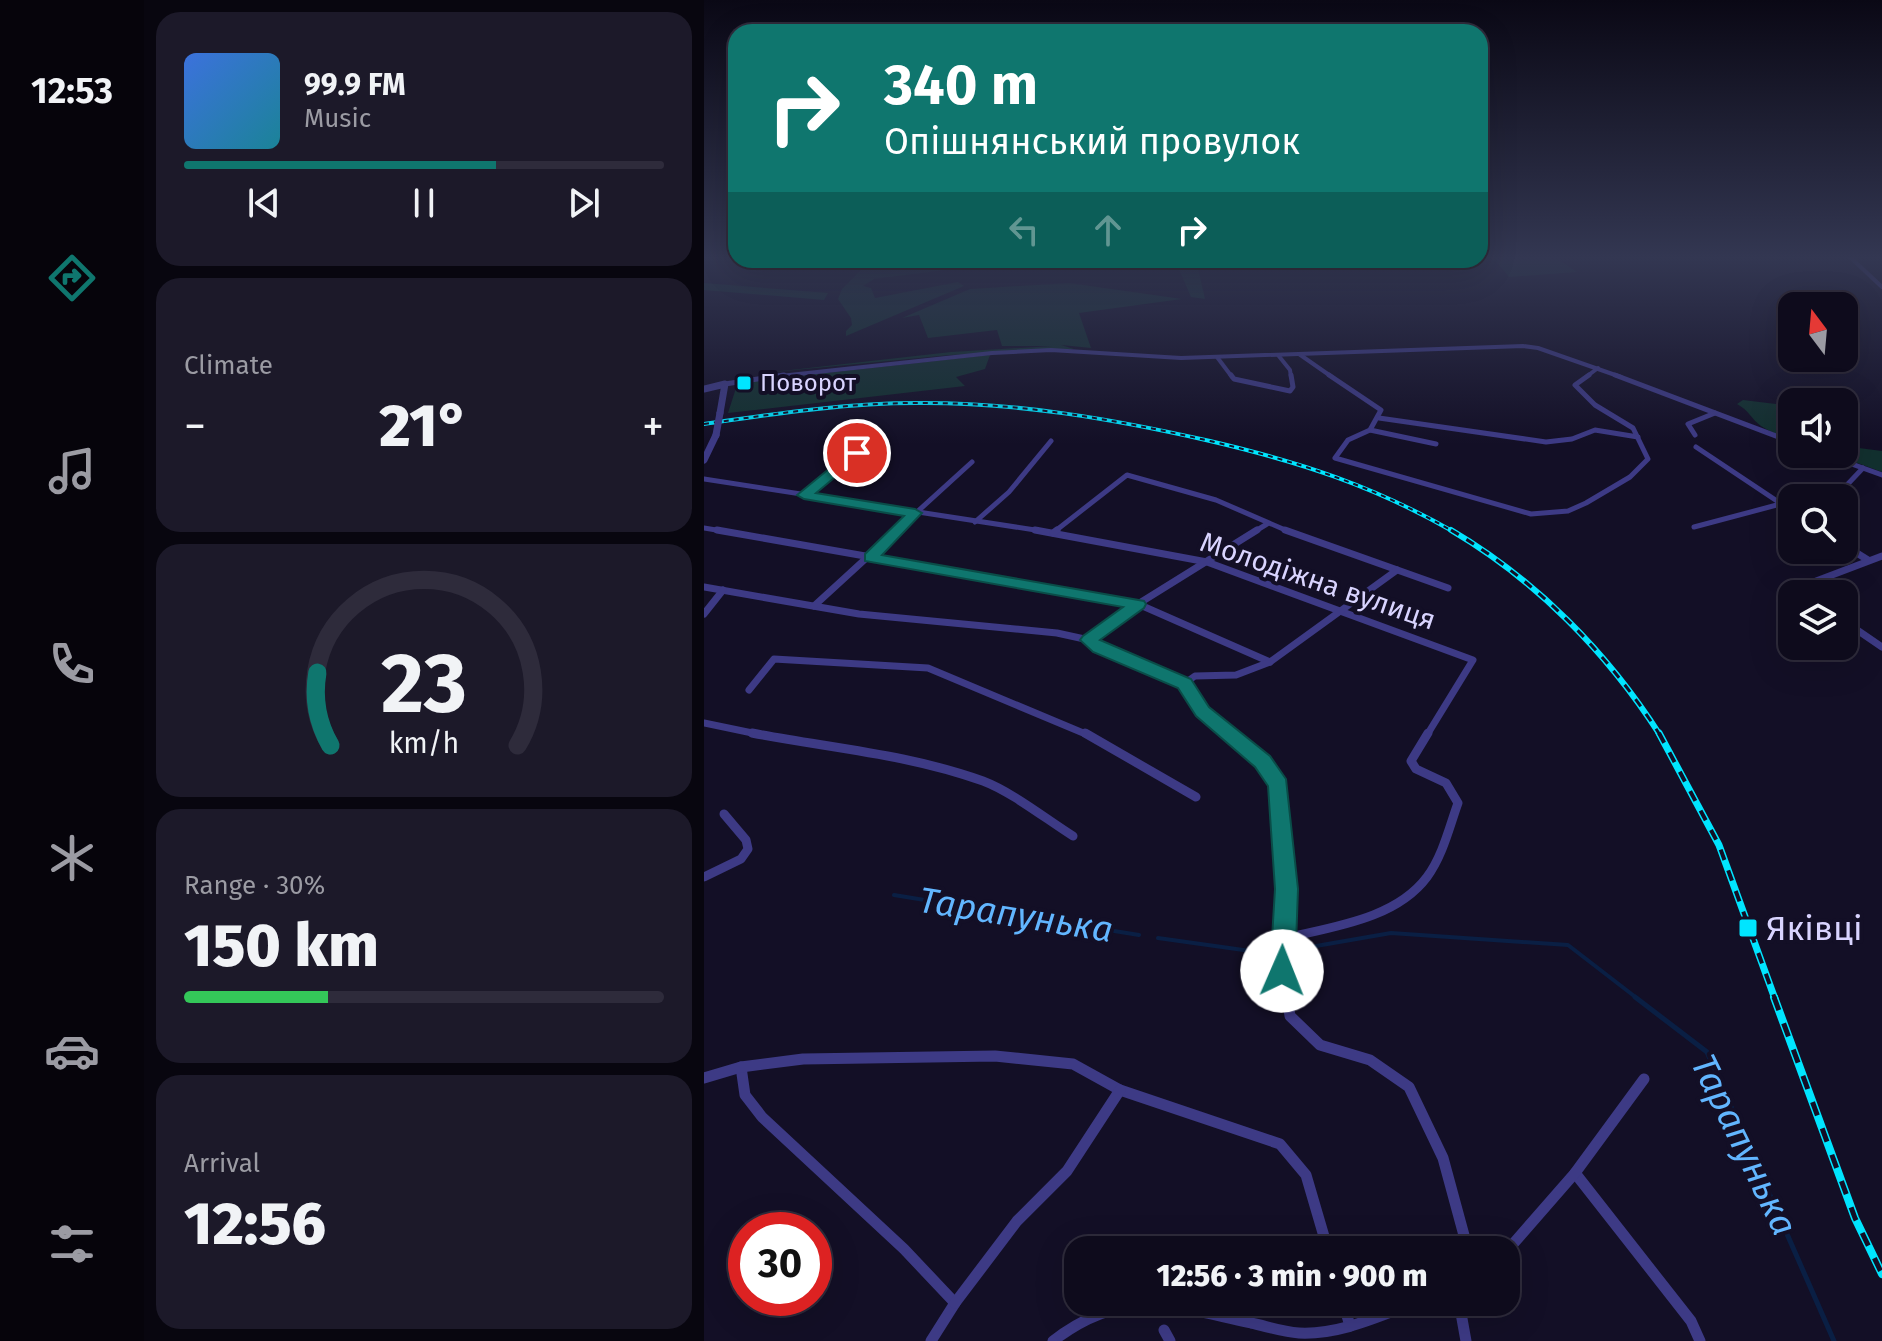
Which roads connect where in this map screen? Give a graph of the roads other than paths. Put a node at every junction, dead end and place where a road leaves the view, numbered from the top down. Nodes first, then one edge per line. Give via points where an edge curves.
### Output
1 (1297, 353) junction
2 (1278, 355) junction
3 (1217, 357) junction
4 (1598, 368) junction
5 (725, 384) junction
6 (704, 389) edge
7 (1715, 413) junction
8 (1379, 418) junction
9 (1370, 430) junction
10 (1695, 435) dead end
11 (1638, 437) junction
12 (1778, 437) edge
13 (1051, 441) dead end
14 (1436, 444) dead end
15 (1696, 447) dead end
16 (861, 448) dead end
17 (704, 460) edge
18 (972, 462) dead end
19 (1858, 466) edge
20 (1863, 468) junction
21 (1882, 475) edge
22 (704, 479) edge
23 (1848, 484) edge
24 (804, 495) junction
25 (1778, 502) edge
26 (1778, 505) edge
27 (915, 513) junction
28 (975, 522) junction
29 (1267, 524) junction
30 (1694, 527) dead end
31 (704, 528) edge
32 (1053, 533) junction
33 (1858, 554) edge
34 (1882, 556) edge
35 (871, 557) junction
36 (1868, 560) junction
37 (1207, 562) junction
38 (1397, 570) junction
39 (1818, 580) edge
40 (704, 587) edge
41 (1448, 588) dead end
42 (723, 590) junction
43 (1138, 604) junction
44 (814, 606) junction
45 (1342, 610) junction
46 (704, 614) edge
47 (1858, 631) edge
48 (1089, 640) junction
49 (1882, 647) edge
50 (1270, 662) junction
51 (1185, 683) junction
52 (749, 690) dead end
53 (704, 723) edge
54 (1196, 797) dead end
55 (724, 814) dead end
56 (1073, 836) dead end
57 (704, 877) edge
58 (1282, 939) junction
59 (741, 1067) junction
60 (704, 1078) edge
61 (1644, 1079) dead end
62 (1120, 1090) junction
63 (1575, 1173) junction
64 (1324, 1236) edge
65 (1464, 1236) edge
66 (1520, 1236) edge
67 (955, 1303) junction
68 (1347, 1316) edge
69 (1378, 1316) edge
70 (1462, 1316) edge
71 (1350, 1326) junction
72 (931, 1341) edge
73 (1053, 1341) edge
74 (1466, 1341) edge
75 (1700, 1341) edge

1 - 2 street
1 - 4 street via 1503,346 1538,348
1 - 8 street via 1381,410
2 - 3 street
2 - 3 street via 1290,370 1290,391 1234,379
3 - 5 street via 1051,350 992,353
4 - 7 street
4 - 11 street via 1575,385 1579,392 1628,423
5 - 6 street
5 - 17 street, bridge via 716,435
7 - 10 street via 1688,424
7 - 12 street
8 - 9 street
8 - 11 street via 1546,442 1595,430
9 - 11 street via 1348,440 1335,458 1522,514 1568,511 1630,477 1648,459
9 - 14 street
13 - 28 street via 1009,492
15 - 25 street
16 - 24 street
18 - 27 street
19 - 20 street
20 - 21 street
20 - 23 street
22 - 24 street, Молодіжна вулиця
24 - 27 street, Молодіжна вулиця
26 - 30 street
27 - 28 street, Молодіжна вулиця
27 - 35 street
28 - 32 street, Молодіжна вулиця
29 - 32 street, Молодіжна вулиця via 1216,500 1127,475
29 - 37 street
29 - 38 street
31 - 35 street
32 - 37 street, Молодіжна вулиця
33 - 36 street
34 - 36 street
35 - 43 street
35 - 44 street
36 - 39 street
37 - 43 street
37 - 45 street, Молодіжна вулиця
38 - 41 street
38 - 45 street
40 - 42 street
42 - 44 street
42 - 46 street
43 - 48 street
43 - 50 street
44 - 48 street
45 - 50 street
45 - 58 street, Молодіжна вулиця via 1473,660 1411,761 1416,769 1446,783 1458,803 1437,859 1420,885 1393,907
47 - 49 street
48 - 51 street
50 - 51 street via 1236,675 1195,676
51 - 58 street via 1203,711 1262,762 1278,784 1287,889
52 - 54 street via 774,659 928,668 1080,730
53 - 56 street via 885,753 986,782
55 - 57 street via 748,849 741,859
58 - 65 street via 1290,1016 1320,1045 1370,1060 1409,1087 1443,1158
59 - 60 street
59 - 62 street via 803,1059 995,1056 1073,1064
59 - 67 street via 745,1095 762,1117
61 - 63 street
62 - 64 street via 1280,1144 1306,1175
62 - 67 street via 1067,1171 1017,1221
63 - 66 street
63 - 75 street via 1691,1321
67 - 72 street
68 - 71 street
69 - 71 street
70 - 74 street
71 - 73 street via 1302,1334 1155,1302 1118,1305 1068,1327

